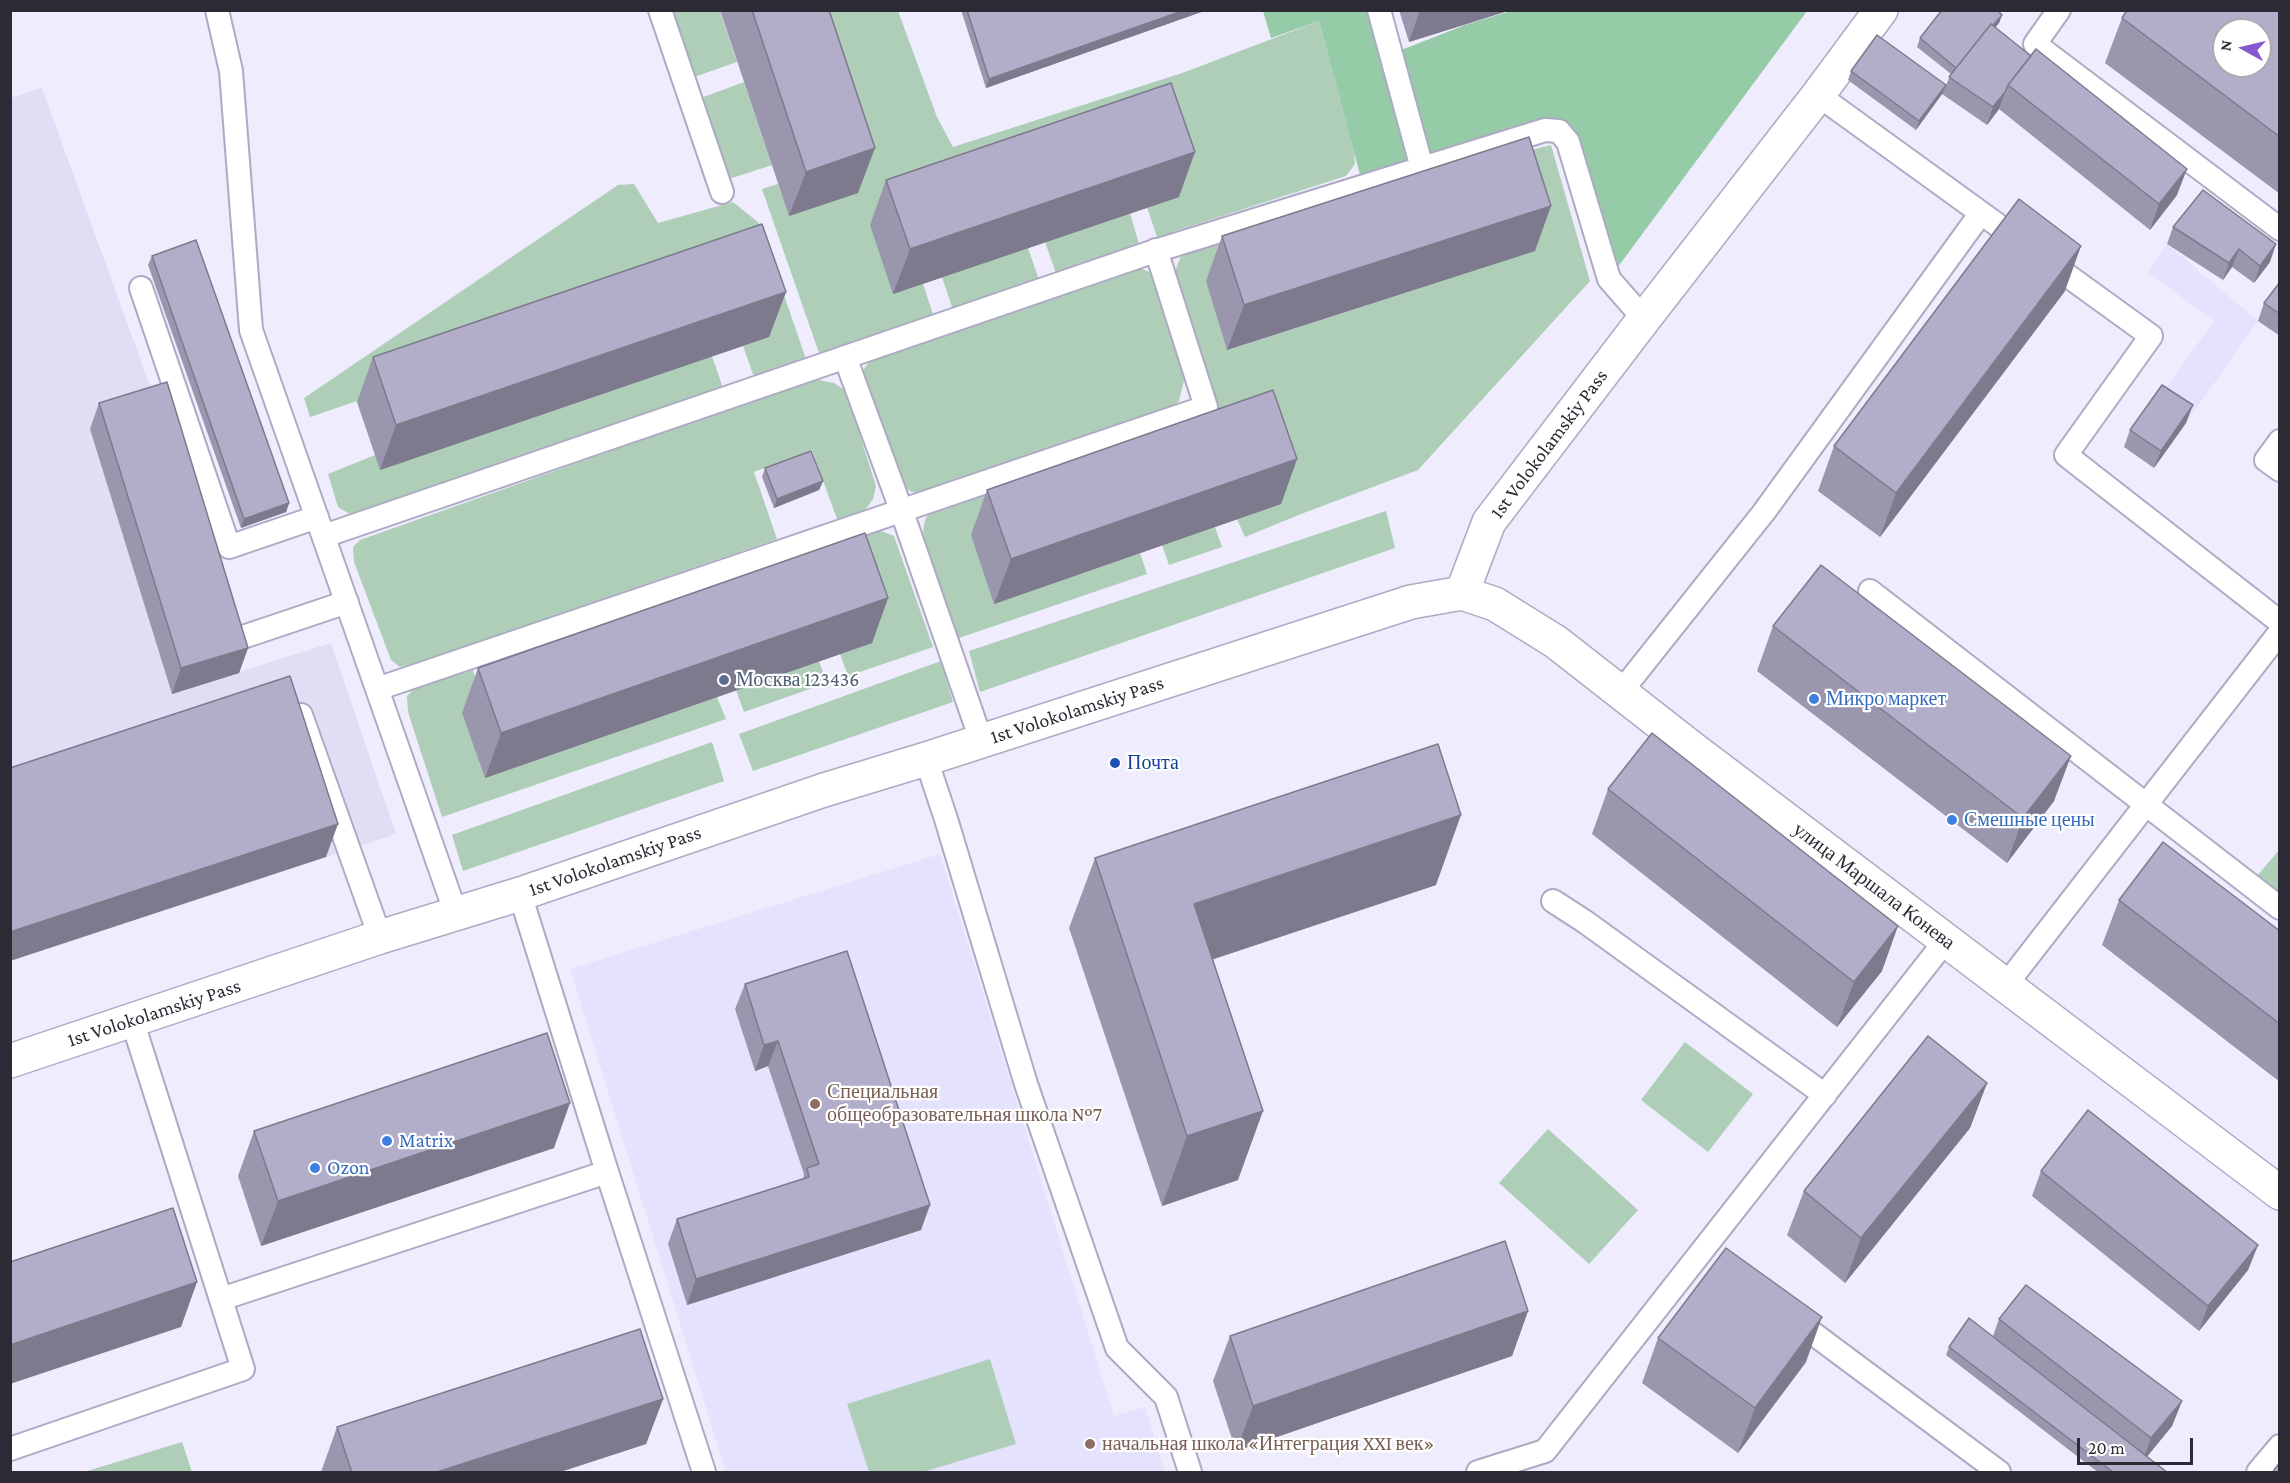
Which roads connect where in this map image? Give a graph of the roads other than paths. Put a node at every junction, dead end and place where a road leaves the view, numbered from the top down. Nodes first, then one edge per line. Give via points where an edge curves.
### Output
1 (217, 10) edge
2 (660, 10) edge
3 (1379, 10) edge
4 (1881, 10) edge
5 (2058, 10) edge
6 (1818, 95) junction
7 (1422, 168) junction
8 (722, 192) dead end
9 (1981, 213) junction
10 (2280, 230) edge
11 (1156, 250) junction
12 (141, 288) dead end
13 (1644, 319) junction
14 (845, 357) junction
15 (2280, 441) edge
16 (2280, 470) edge
17 (902, 512) junction
18 (320, 527) junction
19 (1870, 591) dead end
20 (1462, 592) junction
21 (347, 602) junction
22 (2280, 622) edge
23 (2280, 632) edge
24 (243, 638) edge
25 (377, 688) junction
26 (1620, 693) junction
27 (292, 701) edge
28 (981, 740) junction
29 (926, 759) junction
30 (2145, 806) junction
31 (520, 894) junction
32 (1553, 902) dead end
33 (2280, 908) edge
34 (456, 914) junction
35 (381, 937) junction
36 (1946, 940) junction
37 (2006, 986) junction
38 (132, 1020) junction
39 (10, 1061) edge
40 (1825, 1095) junction
41 (607, 1172) junction
42 (2280, 1193) edge
43 (1704, 1251) junction
44 (1723, 1265) edge
45 (221, 1299) junction
46 (1770, 1301) edge
47 (2280, 1446) edge
48 (10, 1449) edge
49 (704, 1473) edge
50 (1190, 1473) edge
51 (1478, 1473) edge
52 (1999, 1473) edge
53 (2258, 1473) edge

1 - 18 lane via 231,71 252,330
2 - 8 lane
3 - 7 lane
4 - 6 street, 1st Volokolamskiy Pass
5 - 10 lane via 2035,44
6 - 9 lane
6 - 13 street, 1st Volokolamskiy Pass
7 - 11 lane
7 - 13 lane via 1545,130 1558,131 1568,142 1609,279
9 - 22 lane via 2151,336 2066,455
9 - 26 lane via 1764,512
11 - 14 lane
11 - 17 lane via 1206,407
12 - 18 lane via 229,547
13 - 20 street, 1st Volokolamskiy Pass via 1489,522
14 - 17 lane
14 - 18 lane
15 - 16 lane via 2266,460
17 - 25 lane
17 - 28 lane
18 - 21 lane
19 - 30 lane
20 - 26 street, улица Маршала Конева via 1495,604 1556,642
20 - 28 street, 1st Volokolamskiy Pass via 1411,602
21 - 24 lane
21 - 25 lane
23 - 30 lane
25 - 34 lane
26 - 36 street, улица Маршала Конева
27 - 35 lane
28 - 29 street, 1st Volokolamskiy Pass
29 - 31 street, 1st Volokolamskiy Pass
29 - 50 lane via 1026,1084 1116,1348 1166,1397
30 - 33 lane
30 - 37 lane
31 - 34 street, 1st Volokolamskiy Pass
31 - 41 lane
32 - 40 lane
34 - 35 street, 1st Volokolamskiy Pass
35 - 38 street, 1st Volokolamskiy Pass
36 - 37 street, улица Маршала Конева
36 - 40 lane
37 - 42 street, улица Маршала Конева
38 - 39 street, 1st Volokolamskiy Pass
38 - 45 lane
40 - 43 lane
41 - 45 lane
41 - 49 lane
43 - 44 lane
43 - 51 lane via 1545,1451
45 - 48 lane via 243,1369
46 - 52 lane
47 - 53 lane

